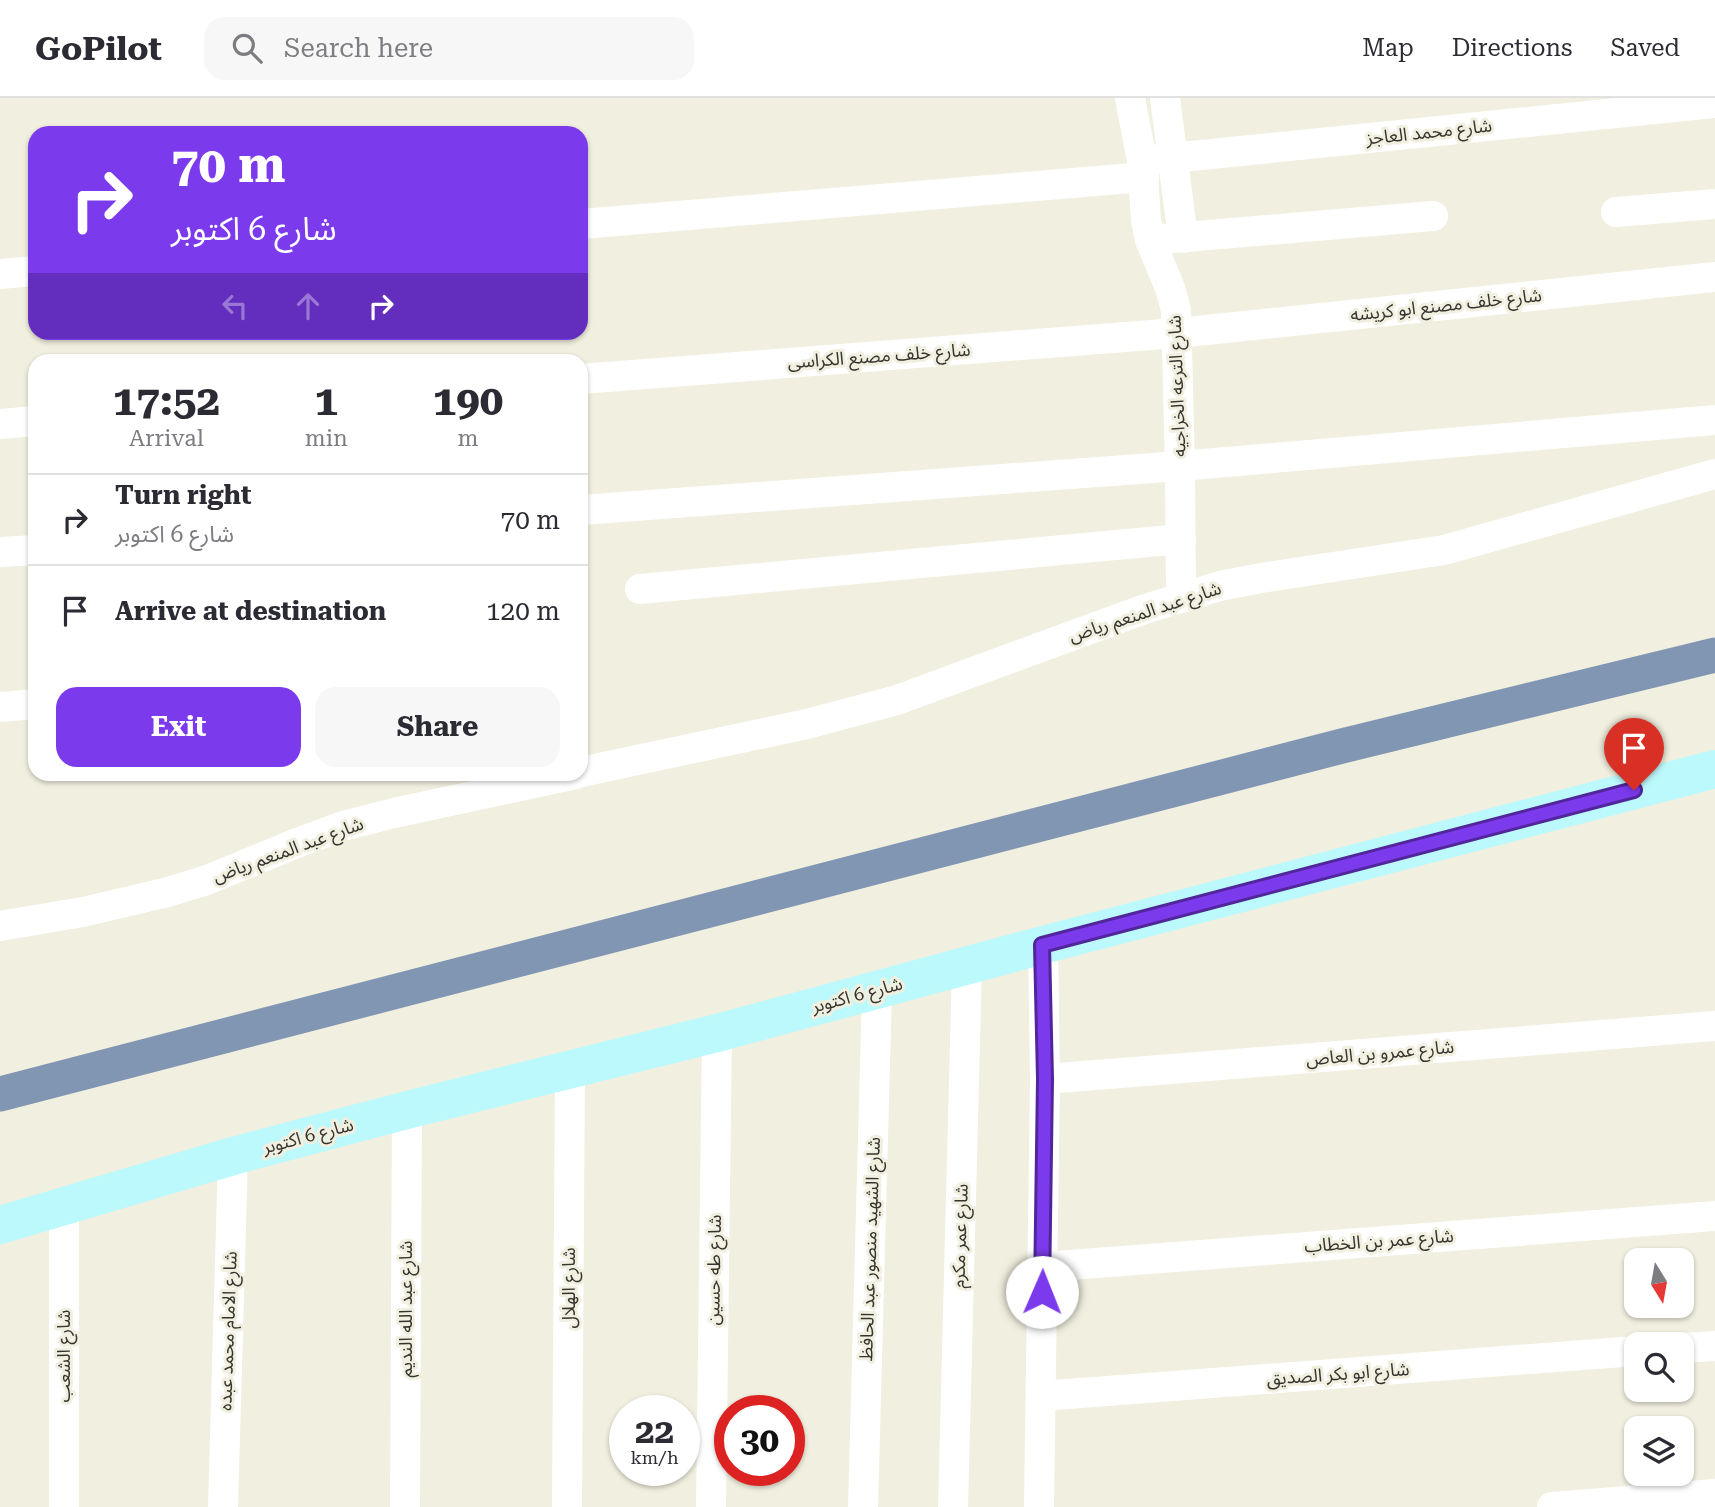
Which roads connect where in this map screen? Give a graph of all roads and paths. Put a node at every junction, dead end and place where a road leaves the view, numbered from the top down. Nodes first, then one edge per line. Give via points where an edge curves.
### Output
1 (1165, 98) edge
2 (1139, 99) edge
3 (1715, 103) edge
4 (1172, 157) junction
5 (1143, 169) junction
6 (1715, 204) edge
7 (1616, 212) dead end
8 (1433, 216) dead end
9 (588, 224) edge
10 (1183, 238) junction
11 (1150, 240) junction
12 (28, 272) edge
13 (0, 274) edge
14 (1715, 277) edge
15 (1177, 333) junction
16 (588, 378) edge
17 (1715, 420) edge
18 (28, 422) edge
19 (0, 424) edge
20 (1180, 466) junction
21 (1715, 474) edge
22 (588, 509) edge
23 (1181, 539) junction
24 (28, 550) edge
25 (0, 552) edge
26 (640, 589) dead end
27 (1181, 597) junction
28 (28, 705) edge
29 (0, 707) edge
30 (1715, 769) edge
31 (588, 771) edge
32 (543, 781) edge
33 (0, 926) edge
34 (1042, 945) junction
35 (967, 965) junction
36 (877, 990) junction
37 (1715, 1026) edge
38 (716, 1032) junction
39 (570, 1069) junction
40 (1045, 1079) junction
41 (407, 1110) junction
42 (233, 1156) junction
43 (64, 1206) junction
44 (1715, 1216) edge
45 (0, 1224) edge
46 (1043, 1266) junction
47 (1715, 1346) edge
48 (1694, 1347) edge
49 (1624, 1353) edge
50 (1041, 1396) junction
51 (1715, 1494) edge
52 (64, 1507) edge
53 (223, 1507) edge
54 (404, 1507) edge
55 (567, 1507) edge
56 (710, 1507) edge
57 (863, 1507) edge
58 (953, 1507) edge
59 (1039, 1507) edge
60 (1552, 1507) edge

1 - 4 street
2 - 5 street, شارع الترعه الخراجيه
3 - 4 street, شارع محمد العاجز
4 - 5 street, شارع محمد العاجز
4 - 10 street
5 - 9 street, شارع محمد العاجز
5 - 11 street, شارع الترعه الخراجيه
6 - 7 street
8 - 10 street
10 - 11 street
11 - 15 street, شارع الترعه الخراجيه via 1170,288
12 - 13 street
14 - 15 street, شارع خلف مصنع ابو كريشه
15 - 16 street, شارع خلف مصنع الكراسى
15 - 20 street, شارع الترعه الخراجيه
17 - 20 street
18 - 19 street
20 - 22 street
20 - 23 street, شارع الترعه الخراجيه
21 - 27 street, شارع عبد المنعم رياض via 1444,550 1261,578
23 - 26 street
23 - 27 street, شارع الترعه الخراجيه
24 - 25 street
27 - 31 street, شارع عبد المنعم رياض via 897,700
28 - 29 street
30 - 34 main road, شارع 6 اكتوبر
32 - 33 street, شارع عبد المنعم رياض via 343,826 168,892
34 - 35 main road, شارع 6 اكتوبر
34 - 40 street
35 - 36 main road, شارع 6 اكتوبر
35 - 58 street, شارع عمر مكرم
36 - 38 main road, شارع 6 اكتوبر
36 - 57 street, شارع الشهيد منصور عبد الحافظ
37 - 40 street, شارع عمرو بن العاص
38 - 39 main road, شارع 6 اكتوبر
38 - 56 street, شارع طه حسين
39 - 41 main road, شارع 6 اكتوبر
39 - 55 street, شارع الهلال
40 - 46 street
41 - 42 main road, شارع 6 اكتوبر
41 - 54 street, شارع عبد الله النديم
42 - 43 main road, شارع 6 اكتوبر
42 - 53 street, شارع الامام محمد عبده
43 - 45 main road, شارع 6 اكتوبر
43 - 52 street, شارع الشعب
44 - 46 street, شارع عمر بن الخطاب
46 - 50 street
47 - 48 street
49 - 50 street, شارع ابو بكر الصديق
50 - 59 street
51 - 60 street

